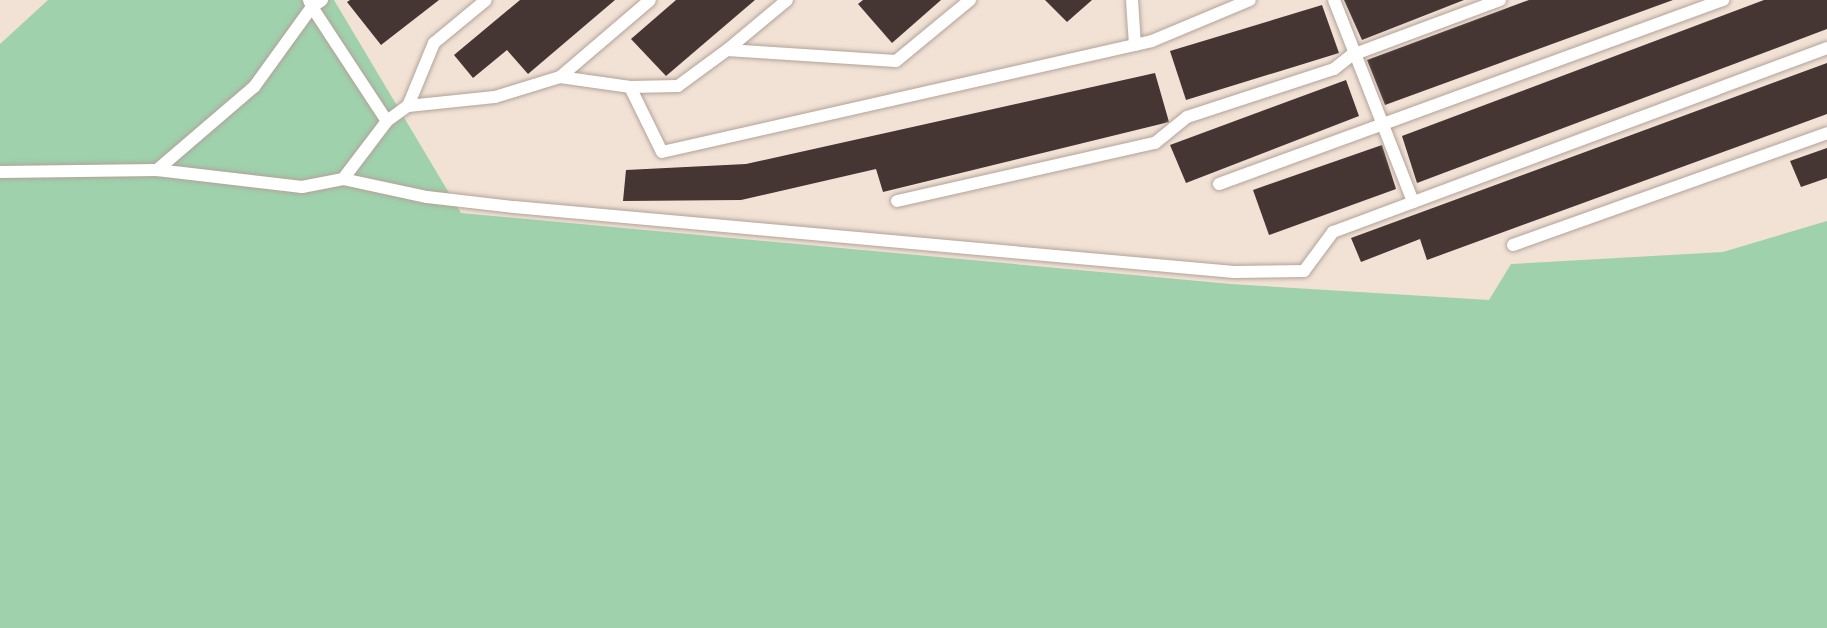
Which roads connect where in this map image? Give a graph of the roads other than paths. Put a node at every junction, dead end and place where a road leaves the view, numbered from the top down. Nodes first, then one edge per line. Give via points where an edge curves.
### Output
1 (486, 0) edge
2 (650, 0) edge
3 (787, 0) edge
4 (970, 0) edge
5 (1132, 0) edge
6 (1250, 0) edge
7 (1334, 0) edge
8 (1500, 0) edge
9 (1723, 0) edge
10 (314, 2) edge
11 (1135, 45) junction
12 (1827, 48) edge
13 (727, 50) junction
14 (1352, 55) junction
15 (560, 77) junction
16 (630, 87) junction
17 (408, 106) junction
18 (387, 121) junction
19 (1384, 124) junction
20 (1827, 133) edge
21 (1, 170) edge
22 (157, 170) junction
23 (343, 179) junction
24 (1219, 184) dead end
25 (897, 201) dead end
26 (1413, 202) junction
27 (1513, 245) dead end

1 - 17 lane via 434,43
2 - 15 lane
3 - 13 lane
4 - 13 lane via 896,61
5 - 11 lane
6 - 11 lane
7 - 14 lane
8 - 14 lane
9 - 19 lane
10 - 18 lane
10 - 22 lane via 254,88
11 - 16 lane via 662,152
12 - 26 lane
13 - 16 lane via 678,86
14 - 19 lane
14 - 25 lane via 1334,69 1187,117 1155,143
15 - 16 lane
15 - 17 lane via 495,97
17 - 18 lane
18 - 23 lane
19 - 24 lane
19 - 26 lane
20 - 27 lane
21 - 22 lane
22 - 23 lane via 302,187
23 - 26 lane via 427,197 514,207 1234,272 1304,271 1333,232

